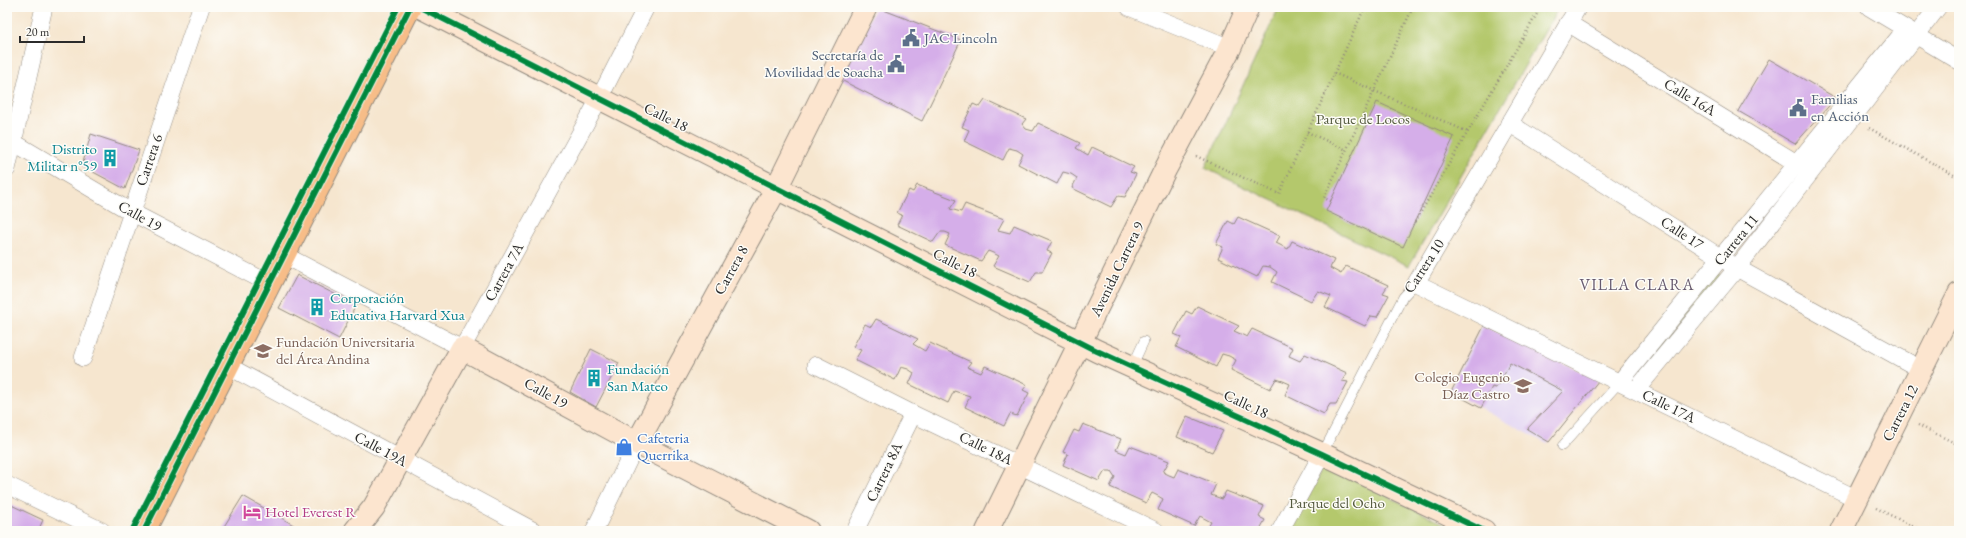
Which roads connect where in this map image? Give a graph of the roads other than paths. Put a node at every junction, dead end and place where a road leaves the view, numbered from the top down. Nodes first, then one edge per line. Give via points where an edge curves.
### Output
1 (44, 7) edge
2 (201, 7) edge
3 (410, 7) edge
4 (420, 7) edge
5 (646, 7) edge
6 (866, 7) edge
7 (1129, 7) edge
8 (1248, 7) edge
9 (1578, 7) edge
10 (1869, 7) edge
11 (1938, 7) edge
12 (1568, 23) junction
13 (1911, 33) junction
14 (1230, 48) junction
15 (1959, 61) edge
16 (599, 99) junction
17 (1510, 123) junction
18 (13, 142) junction
19 (1805, 168) junction
20 (7, 169) edge
21 (776, 187) junction
22 (131, 212) junction
23 (284, 255) junction
24 (1721, 258) junction
25 (1737, 268) junction
26 (1416, 283) junction
27 (270, 284) junction
28 (1959, 294) edge
29 (1144, 341) dead end
30 (1081, 342) junction
31 (462, 348) junction
32 (83, 358) dead end
33 (816, 365) dead end
34 (228, 366) junction
35 (1132, 367) junction
36 (1922, 370) junction
37 (1620, 382) junction
38 (1636, 390) junction
39 (913, 414) junction
40 (637, 443) junction
41 (1562, 446) dead end
42 (1322, 454) junction
43 (400, 459) junction
44 (1019, 464) junction
45 (7, 485) edge
46 (1857, 499) junction
47 (1149, 529) edge
48 (102, 531) edge
49 (144, 531) edge
50 (355, 531) edge
51 (534, 531) edge
52 (594, 531) edge
53 (808, 531) edge
54 (855, 531) edge
55 (987, 531) edge
56 (1280, 531) edge
57 (1484, 531) edge
58 (1841, 531) edge

1 - 18 street
2 - 22 street, Carrera 6
3 - 23 main road
4 - 16 street, Calle 18
5 - 16 street, Carrera 7A
6 - 21 street, Carrera 8
7 - 14 street
8 - 14 street, Avenida Carrera 9
9 - 12 street, Carrera 10
10 - 13 street
11 - 13 street, Carrera 11
12 - 17 street, Carrera 10
12 - 19 street, Calle 16A
13 - 15 street
13 - 19 street, Carrera 11
14 - 30 street, Avenida Carrera 9 via 1166,168
16 - 21 street, Calle 18
16 - 31 street, Carrera 7A
17 - 24 street, Calle 17
17 - 26 street, Carrera 10
18 - 20 street
18 - 22 street, Calle 19
19 - 24 street, Carrera 11
19 - 25 street, Carrera 11
21 - 30 street, Calle 18
21 - 40 street, Carrera 8
22 - 27 street, Calle 19
22 - 32 street, Carrera 6
23 - 27 main road
23 - 31 street, Calle 19
24 - 25 street, Calle 17
24 - 37 street, Carrera 11
25 - 36 street, Calle 17
25 - 38 street, Carrera 11
26 - 37 street, Calle 17A
26 - 42 lane, Carrera 10 via 1403,297
27 - 34 main road
28 - 36 street, Carrera 12
29 - 35 lane
30 - 35 street, Calle 18
30 - 44 street, Avenida Carrera 9
31 - 40 street, Calle 19
31 - 43 street, Carrera 7A
33 - 39 street, Calle 18A
34 - 43 street, Calle 19A
34 - 49 main road
35 - 42 street, Calle 18
36 - 46 street, Carrera 12
37 - 38 street, Calle 17A
37 - 41 lane, Carrera 11
38 - 46 street, Calle 17A
39 - 44 street, Calle 18A
39 - 54 street, Carrera 8A
40 - 52 street, Carrera 8
40 - 53 street, Calle 19
42 - 56 street, Carrera 10
42 - 57 street, Calle 18
43 - 50 street, Carrera 7A via 374,507
43 - 51 street, Calle 19A
44 - 47 street, Calle 18A
44 - 55 street, Avenida Carrera 9
45 - 48 street
46 - 58 street, Carrera 12

